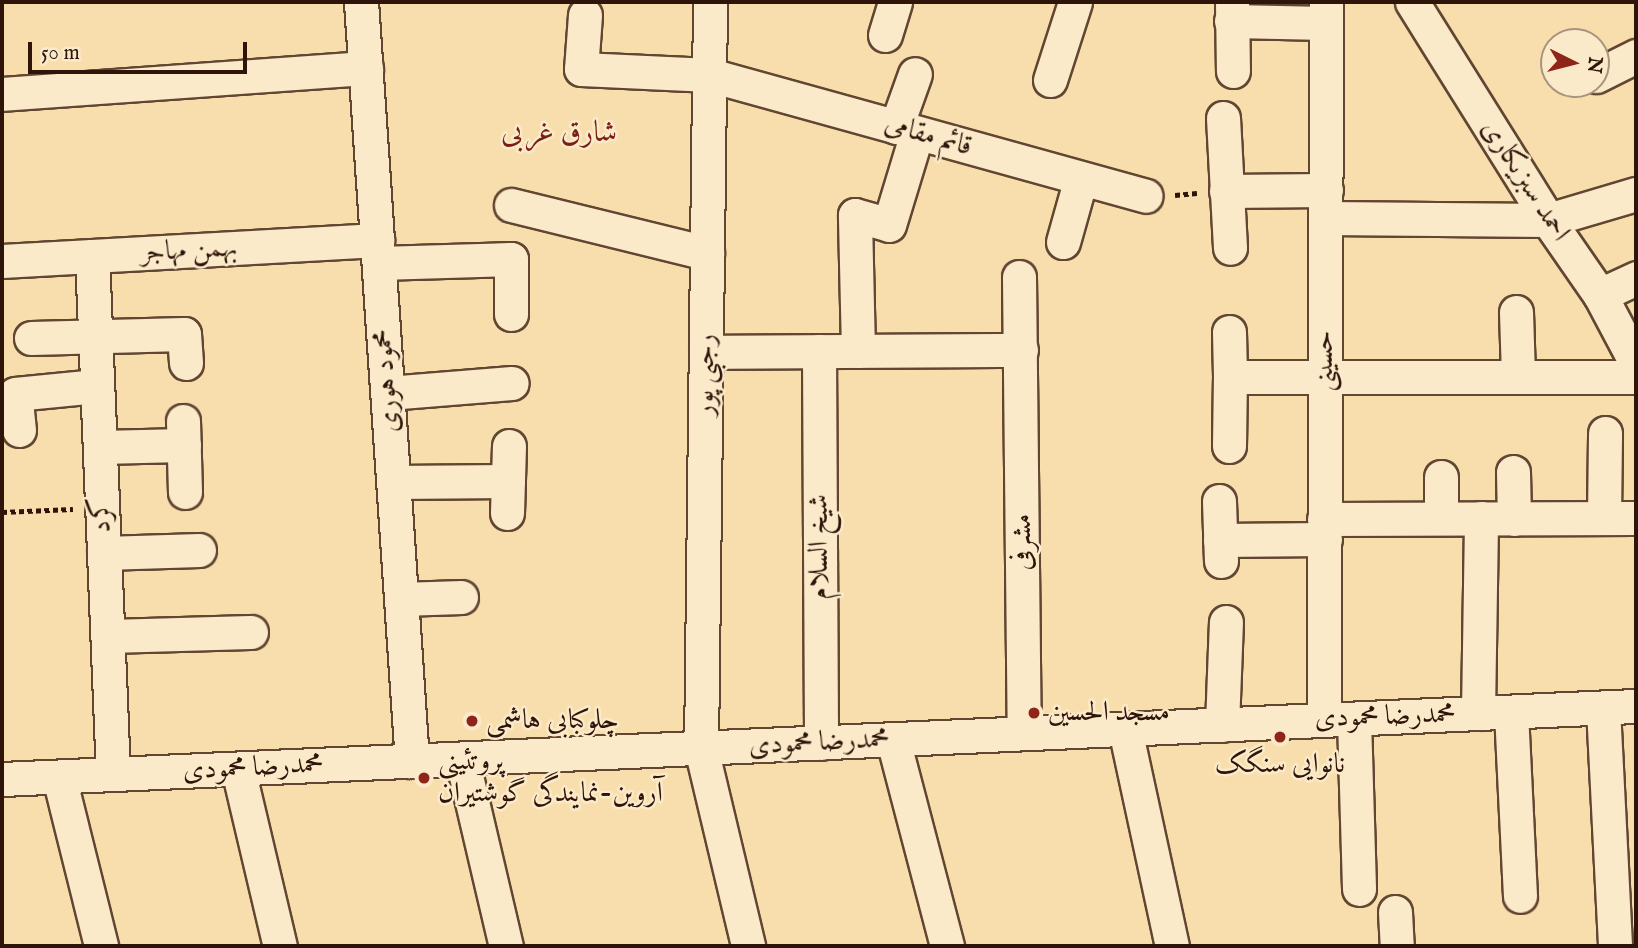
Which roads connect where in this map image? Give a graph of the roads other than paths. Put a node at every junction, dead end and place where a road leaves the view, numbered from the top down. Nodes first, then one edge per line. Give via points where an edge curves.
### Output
1 (361, 2) edge
2 (710, 2) edge
3 (895, 2) edge
4 (1075, 2) edge
5 (1412, 2) edge
6 (1231, 12) edge
7 (1326, 13) edge
8 (586, 15) dead end
9 (885, 35) dead end
10 (1636, 57) edge
11 (366, 68) junction
12 (1610, 69) edge
13 (1233, 71) dead end
14 (915, 74) dead end
15 (709, 75) junction
16 (1050, 80) dead end
17 (2, 94) edge
18 (1223, 118) dead end
19 (907, 130) junction
20 (1082, 178) junction
21 (1226, 191) junction
22 (1636, 194) edge
23 (1146, 196) road end
24 (1326, 204) junction
25 (511, 205) dead end
26 (1548, 220) junction
27 (1063, 242) dead end
28 (1230, 248) dead end
29 (378, 252) junction
30 (707, 253) junction
31 (92, 256) junction
32 (2, 261) edge
33 (1019, 277) dead end
34 (1636, 278) edge
35 (1601, 295) junction
36 (1516, 312) dead end
37 (510, 314) dead end
38 (1229, 332) dead end
39 (97, 336) junction
40 (32, 338) dead end
41 (1021, 350) junction
42 (819, 351) junction
43 (858, 351) junction
44 (706, 352) junction
45 (186, 363) dead end
46 (1636, 363) edge
47 (1324, 376) junction
48 (1230, 377) junction
49 (1518, 377) junction
50 (1636, 377) edge
51 (512, 383) dead end
52 (97, 386) junction
53 (388, 393) junction
54 (19, 430) dead end
55 (1605, 433) dead end
56 (509, 446) dead end
57 (1229, 446) dead end
58 (100, 447) junction
59 (1513, 472) dead end
60 (1441, 477) dead end
61 (393, 482) junction
62 (185, 492) dead end
63 (1219, 501) dead end
64 (1441, 518) junction
65 (1497, 518) junction
66 (1620, 518) edge
67 (1325, 529) junction
68 (199, 550) dead end
69 (104, 553) junction
70 (461, 597) dead end
71 (402, 599) junction
72 (1226, 622) dead end
73 (251, 632) dead end
74 (108, 636) junction
75 (1636, 706) edge
76 (1603, 708) junction
77 (1511, 712) junction
78 (1478, 713) junction
79 (1339, 719) junction
80 (1222, 725) junction
81 (1125, 729) junction
82 (1024, 733) junction
83 (893, 740) junction
84 (821, 743) junction
85 (701, 748) junction
86 (462, 759) junction
87 (412, 761) junction
88 (238, 769) junction
89 (113, 774) junction
90 (59, 777) junction
91 (2, 779) edge
92 (1359, 888) dead end
93 (1520, 896) dead end
94 (1395, 912) dead end
95 (101, 946) edge
96 (280, 946) edge
97 (506, 946) edge
98 (748, 946) edge
99 (947, 946) edge
100 (1172, 946) edge
101 (1397, 946) edge
102 (1615, 946) edge

1 - 11 street, محمود هوری
2 - 15 street, رجبی پور
3 - 9 street
4 - 16 street
5 - 26 street, احمد سبزیکاری
6 - 7 street
6 - 13 street
7 - 24 street, حسینی
8 - 15 street via 581,69
10 - 12 street
11 - 17 street
11 - 29 street, محمود هوری
14 - 19 street
15 - 19 street, قائم مقامی
15 - 30 street, رجبی پور
18 - 21 street
19 - 20 street, قائم مقامی
19 - 43 street via 889,225 855,215
20 - 23 street, قائم مقامی
20 - 27 street
21 - 24 street
21 - 28 street
22 - 26 street
24 - 26 street
24 - 47 street, حسینی
25 - 30 street
26 - 35 street, احمد سبزیکاری
29 - 31 street, بهمن مهاجر
29 - 37 street, بهمن مهاجر via 511,260
29 - 53 street, محمود هوری
30 - 44 street, رجبی پور
31 - 32 street, بهمن مهاجر
31 - 39 street, کرد
33 - 41 street, مشرفی
34 - 35 street
35 - 46 street, احمد سبزیکاری
36 - 49 street
38 - 48 street
39 - 40 street
39 - 45 street via 184,334
39 - 52 street, کرد
41 - 43 street
41 - 82 street, مشرفی
42 - 43 street
42 - 44 street
42 - 84 street, شیخ السلام
44 - 85 street, رجبی پور
47 - 48 street
47 - 49 street
47 - 67 street, حسینی
48 - 57 street
49 - 50 street
51 - 53 street
52 - 54 street via 15,394
52 - 58 street, کرد
53 - 61 street, محمود هوری
55 - 66 street
56 - 61 street via 508,497
58 - 62 street via 183,433
58 - 69 street, کرد
59 - 65 street
60 - 64 street
61 - 71 street, محمود هوری
63 - 67 street via 1220,550
64 - 65 street
64 - 67 street
65 - 66 street
65 - 78 street
67 - 79 street, حسینی
68 - 69 street
69 - 74 street, کرد
70 - 71 street
71 - 87 street, محمود هوری
72 - 80 street
73 - 74 street
74 - 89 street, کرد
75 - 76 street, محمدرضا محمودی
76 - 77 street, محمدرضا محمودی
76 - 102 street
77 - 78 street, محمدرضا محمودی
77 - 93 street
78 - 79 street, محمدرضا محمودی
79 - 80 street, محمدرضا محمودی
79 - 92 street, حسینی
80 - 81 street, محمدرضا محمودی
81 - 82 street, محمدرضا محمودی
81 - 100 street
82 - 83 street, محمدرضا محمودی
83 - 84 street, محمدرضا محمودی
83 - 99 street
84 - 85 street, محمدرضا محمودی
85 - 86 street, محمدرضا محمودی
85 - 98 street, رجبی پور
86 - 87 street, محمدرضا محمودی
86 - 97 street
87 - 88 street, محمدرضا محمودی
88 - 89 street, محمدرضا محمودی
88 - 96 street
89 - 90 street, محمدرضا محمودی
90 - 91 street, محمدرضا محمودی
90 - 95 street
94 - 101 street

